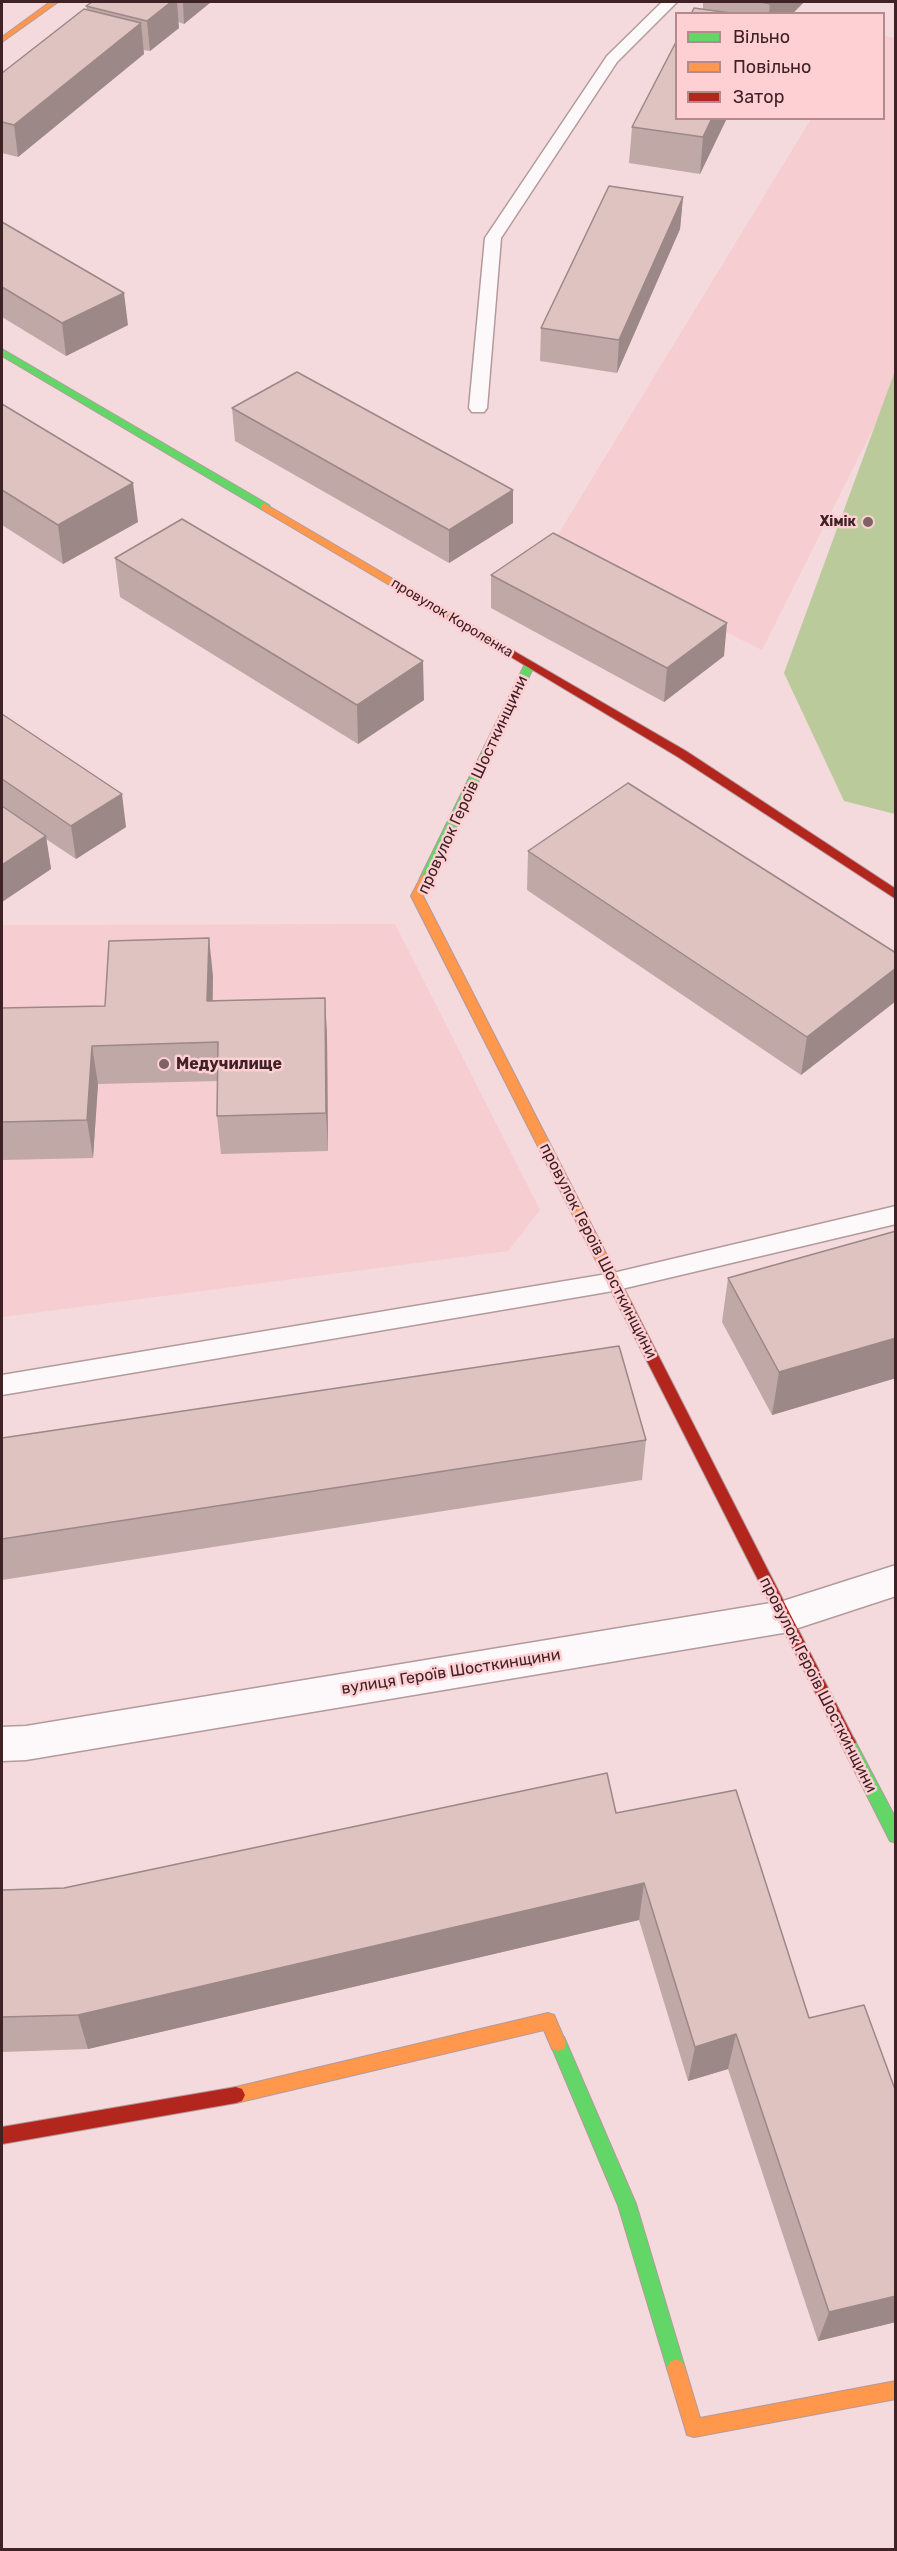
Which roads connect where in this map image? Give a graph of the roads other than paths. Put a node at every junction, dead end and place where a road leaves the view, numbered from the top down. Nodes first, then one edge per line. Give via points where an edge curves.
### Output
1 (54, 2) edge
2 (670, 2) edge
3 (2, 40) edge
4 (2, 352) edge
5 (478, 408) dead end
6 (530, 664) junction
7 (896, 895) edge
8 (896, 1215) edge
9 (613, 1282) junction
10 (2, 1385) edge
11 (896, 1580) edge
12 (783, 1617) junction
13 (2, 1744) edge
14 (896, 1836) edge
15 (2, 2136) edge
16 (896, 2390) edge

1 - 3 street
2 - 5 lane via 612,59 493,238
4 - 6 street, провулок Короленка
6 - 7 street, провулок Короленка via 682,754
6 - 9 street, провулок Героїв Шосткинщини via 417,896
8 - 9 lane
9 - 10 lane
9 - 12 street, провулок Героїв Шосткинщини
11 - 12 street, вулиця Героїв Шосткинщини
12 - 13 street, вулиця Героїв Шосткинщини
12 - 14 street, провулок Героїв Шосткинщини
15 - 16 street via 217,2099 548,2021 627,2204 694,2428

